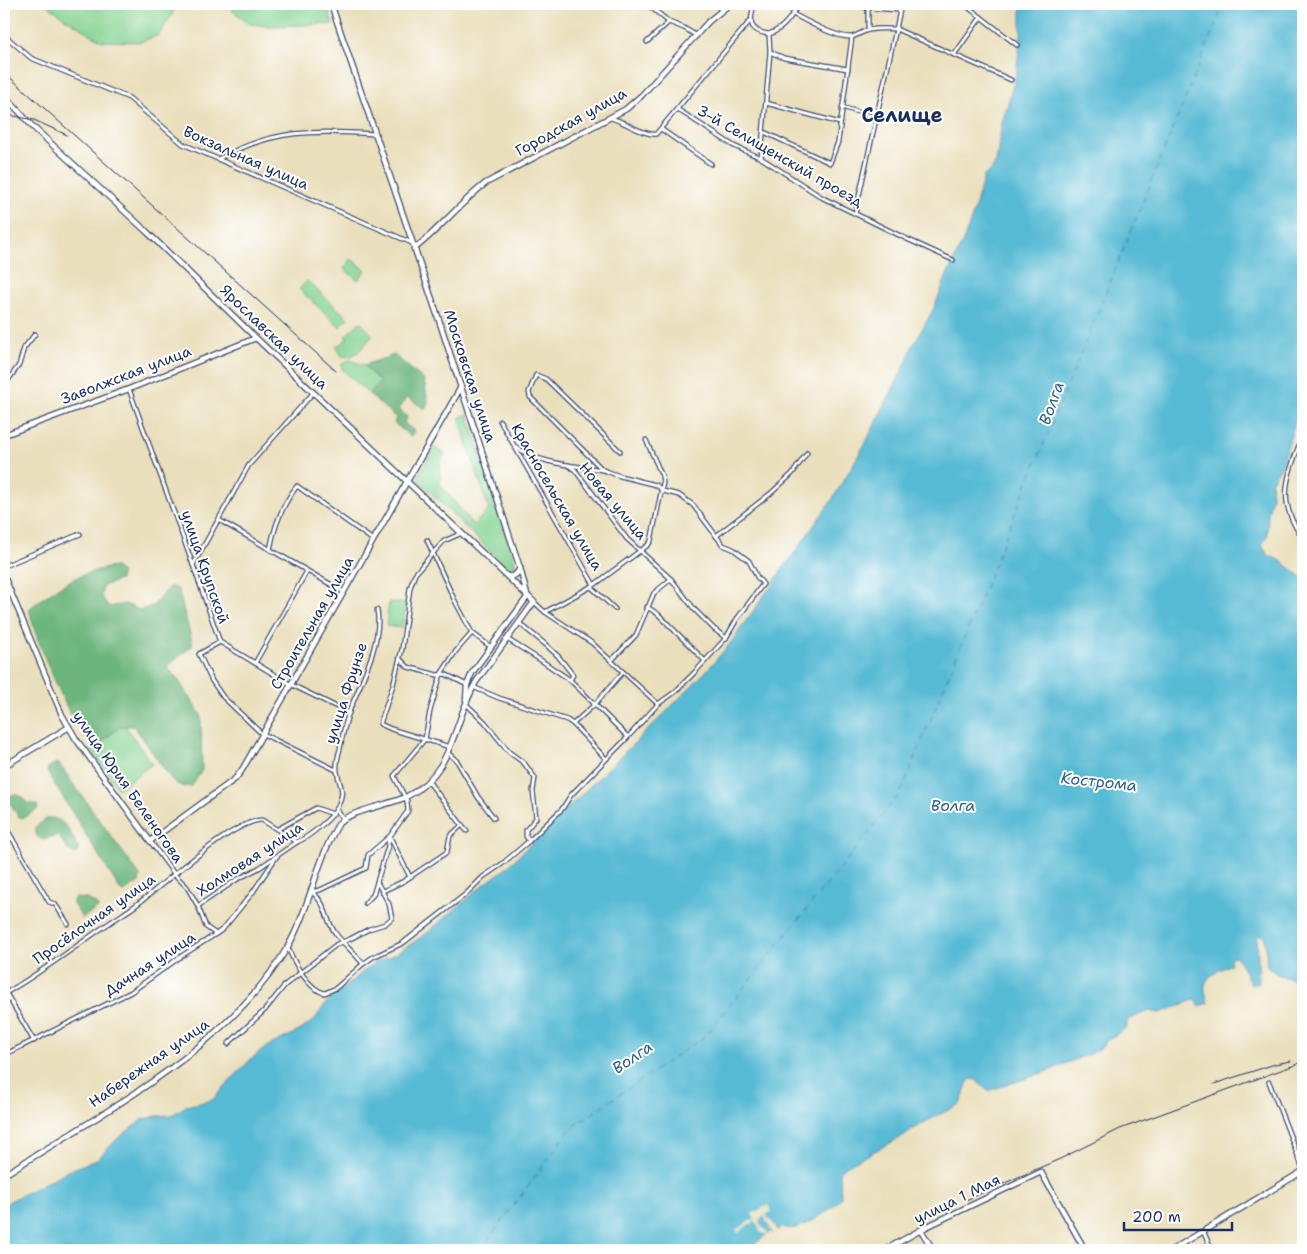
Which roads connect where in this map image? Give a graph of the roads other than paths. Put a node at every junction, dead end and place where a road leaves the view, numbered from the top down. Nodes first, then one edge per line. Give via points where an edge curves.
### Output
1 (331, 4) edge
2 (647, 4) edge
3 (715, 4) edge
4 (730, 4) edge
5 (754, 4) edge
6 (798, 4) edge
7 (853, 4) edge
8 (899, 4) edge
9 (964, 4) edge
10 (868, 8) junction
11 (722, 10) junction
12 (900, 10) junction
13 (793, 14) junction
14 (981, 17) junction
15 (750, 21) junction
16 (669, 22) junction
17 (896, 29) junction
18 (868, 30) junction
19 (769, 34) junction
20 (4, 35) edge
21 (697, 36) junction
22 (852, 37) junction
23 (647, 42) dead end
24 (1018, 45) dead end
25 (770, 52) junction
26 (954, 55) junction
27 (848, 69) junction
28 (1010, 80) dead end
29 (4, 95) edge
30 (766, 102) junction
31 (842, 107) junction
32 (677, 109) junction
33 (611, 118) junction
34 (877, 118) junction
35 (840, 123) junction
36 (662, 129) junction
37 (764, 132) junction
38 (375, 134) junction
39 (761, 158) junction
40 (218, 159) junction
41 (711, 164) dead end
42 (855, 214) junction
43 (412, 244) junction
44 (414, 249) junction
45 (953, 260) dead end
46 (35, 334) dead end
47 (256, 338) junction
48 (4, 386) edge
49 (462, 387) junction
50 (129, 389) junction
51 (314, 393) junction
52 (500, 421) dead end
53 (1303, 434) edge
54 (4, 435) edge
55 (646, 440) dead end
56 (515, 447) junction
57 (620, 451) dead end
58 (807, 453) dead end
59 (568, 465) junction
60 (604, 470) junction
61 (408, 481) junction
62 (663, 491) junction
63 (219, 520) junction
64 (462, 533) junction
65 (80, 534) dead end
66 (716, 536) junction
67 (1303, 538) edge
68 (374, 540) junction
69 (426, 540) dead end
70 (270, 550) junction
71 (640, 551) junction
72 (433, 553) junction
73 (193, 565) junction
74 (4, 566) edge
75 (520, 568) junction
76 (307, 571) junction
77 (4, 576) edge
78 (507, 576) junction
79 (671, 579) junction
80 (592, 586) junction
81 (344, 592) junction
82 (528, 596) junction
83 (534, 602) junction
84 (648, 607) junction
85 (377, 610) dead end
86 (615, 610) dead end
87 (545, 612) junction
88 (519, 622) junction
89 (472, 634) junction
90 (726, 638) junction
91 (506, 639) junction
92 (220, 642) junction
93 (491, 647) junction
94 (399, 659) junction
95 (611, 661) junction
96 (705, 661) junction
97 (255, 663) junction
98 (623, 672) junction
99 (441, 674) junction
100 (570, 680) junction
101 (290, 684) junction
102 (468, 685) junction
103 (473, 687) junction
104 (466, 704) junction
105 (595, 704) junction
106 (658, 704) junction
107 (349, 713) junction
108 (574, 724) junction
109 (69, 727) junction
110 (262, 734) junction
111 (628, 737) junction
112 (425, 739) junction
113 (451, 747) junction
114 (448, 753) junction
115 (606, 759) junction
116 (4, 766) edge
117 (336, 770) junction
118 (428, 781) junction
119 (405, 797) junction
120 (336, 810) junction
121 (332, 814) junction
122 (343, 818) junction
123 (494, 818) dead end
124 (4, 824) edge
125 (462, 825) junction
126 (278, 829) junction
127 (466, 831) dead end
128 (390, 836) junction
129 (12, 838) junction
130 (150, 841) junction
131 (529, 841) junction
132 (297, 842) junction
133 (4, 843) edge
134 (278, 854) junction
135 (174, 875) junction
136 (410, 877) junction
137 (377, 882) junction
138 (311, 892) junction
139 (383, 892) junction
140 (365, 903) dead end
141 (198, 906) junction
142 (68, 924) dead end
143 (216, 934) junction
144 (343, 941) junction
145 (287, 948) junction
146 (363, 964) junction
147 (301, 972) junction
148 (5, 994) edge
149 (34, 1041) junction
150 (228, 1044) dead end
151 (4, 1055) edge
152 (1269, 1082) dead end
153 (1303, 1170) edge
154 (4, 1175) edge
155 (922, 1230) junction
156 (1203, 1231) junction
157 (886, 1250) edge
158 (934, 1250) edge
159 (1085, 1250) edge
160 (1172, 1250) edge
161 (1212, 1250) edge

1 - 38 street, Московская улица
2 - 16 street
3 - 11 street
4 - 11 street, Городская улица
5 - 15 street
6 - 13 street
7 - 10 street
8 - 12 street
9 - 14 street
10 - 12 street
10 - 18 street
11 - 21 street, Городская улица
12 - 17 street
13 - 19 street via 781,28
13 - 22 street via 825,30
14 - 24 street
14 - 26 street
15 - 19 street via 752,28
15 - 32 street
16 - 21 street
16 - 23 street
17 - 18 street
17 - 26 street
17 - 34 street
18 - 22 street
19 - 25 street
20 - 40 street, Вокзальная улица via 32,58 129,98 178,141
21 - 33 street, Городская улица via 642,95
22 - 27 street
25 - 27 street via 784,58
25 - 30 street
26 - 28 street
27 - 31 street
29 - 47 street, Ярославская улица via 33,127
30 - 35 street
30 - 37 street
31 - 34 street
31 - 35 street
32 - 36 street
32 - 39 street, 3-й Селищенский проезд via 734,146
33 - 36 street via 648,134 656,134
33 - 44 street, Городская улица via 486,183
34 - 42 street
35 - 37 street via 838,142 830,163
36 - 41 street
37 - 39 street
38 - 40 street via 296,132 267,139
38 - 43 street, Московская улица
39 - 42 street, 3-й Селищенский проезд
40 - 43 street, Вокзальная улица
42 - 45 street, 3-й Селищенский проезд
43 - 44 street, Московская улица
44 - 49 street, Московская улица
46 - 48 street
47 - 50 street, Заволжская улица
47 - 51 street, Ярославская улица
49 - 61 street, Строительная улица
49 - 75 street, Московская улица
50 - 54 street, Заволжская улица
50 - 73 street, улица Крупской
51 - 61 street, Ярославская улица
51 - 63 street via 249,465
52 - 56 street, Красносельская улица
53 - 67 street via 1287,481 1286,498 1290,516
55 - 62 street via 662,476
56 - 59 street via 537,458
56 - 80 street, Красносельская улица
57 - 60 street via 546,379 536,375 530,397
58 - 66 street via 792,474
59 - 60 street
59 - 71 street, Новая улица
60 - 62 street via 656,484
61 - 64 street, Ярославская улица
61 - 68 street, Строительная улица
62 - 66 street via 679,495 693,505
62 - 71 street via 651,541
63 - 70 street
63 - 73 street
64 - 72 street via 444,542
64 - 78 street, Ярославская улица
65 - 74 street
66 - 90 street via 724,546 749,561 763,584
68 - 70 street via 297,486 274,530
68 - 81 street, Строительная улица
69 - 72 street
70 - 76 street
71 - 79 street, Новая улица
71 - 80 street
72 - 89 street
72 - 94 street via 416,574 410,588
73 - 92 street, улица Крупской
75 - 78 street via 513,577
75 - 82 street, Московская улица
76 - 81 street
76 - 97 street
77 - 109 street, улица Юрия Беленогова
78 - 82 street, Ярославская улица
79 - 84 street via 654,593
79 - 90 street, Новая улица via 695,610
80 - 86 street, Красносельская улица
80 - 87 street
81 - 101 street, Строительная улица
82 - 83 street, Московская улица
82 - 93 street
83 - 87 street, Московская улица
83 - 88 street
84 - 95 street via 636,635
84 - 96 street
85 - 107 street, улица Фрунзе via 375,644
87 - 95 street, Московская улица via 592,643
88 - 91 street
88 - 100 street via 570,670 573,675
89 - 93 street
89 - 99 street
90 - 96 street
91 - 100 street
91 - 103 street
92 - 97 street, улица Крупской
92 - 110 street via 199,654 223,697
93 - 102 street via 472,673
94 - 99 street via 408,667
94 - 112 street via 380,724
95 - 98 street, Московская улица
96 - 106 street via 675,692
97 - 101 street, улица Крупской
98 - 105 street
98 - 106 street, Московская улица
99 - 102 street
99 - 112 street
100 - 105 street
101 - 107 street, улица Крупской
101 - 110 street, Строительная улица
102 - 104 street
103 - 104 street
103 - 108 street via 560,716
104 - 113 street
104 - 131 street via 535,778 536,815 526,830
105 - 108 street
105 - 111 street
106 - 111 street
107 - 117 street, улица Фрунзе
108 - 115 street
109 - 116 street
109 - 130 street, улица Юрия Беленогова
110 - 117 street
110 - 130 street, Строительная улица via 235,778
111 - 115 street
112 - 113 street
112 - 119 street via 394,776
113 - 114 street
114 - 118 street
114 - 123 street via 457,761
115 - 131 street
117 - 120 street, улица Фрунзе via 342,790
118 - 119 street
118 - 125 street
119 - 122 street
119 - 128 street via 406,814
120 - 121 street, Холмовая улица
120 - 122 street
121 - 126 street via 316,808
121 - 132 street, Холмовая улица
122 - 138 street, Набережная улица
124 - 129 street
125 - 127 street
125 - 136 street via 450,836 447,852
126 - 132 street, Просёлочная улица
126 - 135 street, Просёлочная улица via 256,820 205,851
128 - 136 street
128 - 137 street
128 - 138 street via 368,855 366,868
129 - 133 street
129 - 142 street via 49,902 55,904
130 - 135 street, улица Юрия Беленогова
131 - 146 street via 402,943
132 - 134 street, Холмовая улица
134 - 141 street, Холмовая улица
134 - 143 street, Дачная улица via 253,892
135 - 141 street, улица Юрия Беленогова via 187,887
135 - 148 street, Просёлочная улица via 139,903
136 - 139 street
137 - 139 street
137 - 140 street
138 - 144 street
138 - 145 street, Набережная улица
139 - 144 street via 392,918
141 - 143 street, улица Юрия Беленогова via 203,923
143 - 149 street, Дачная улица via 131,992
144 - 146 street
144 - 147 street
145 - 147 street
145 - 154 street, Набережная улица via 245,1004 214,1035 120,1102
146 - 147 street via 325,993 315,989
147 - 150 street
148 - 149 street
149 - 151 street, Дачная улица
152 - 153 street
153 - 156 street
155 - 157 street, улица 1 Мая
155 - 158 street
155 - 159 street, улица 1 Мая via 1041,1172
156 - 160 street
156 - 161 street

